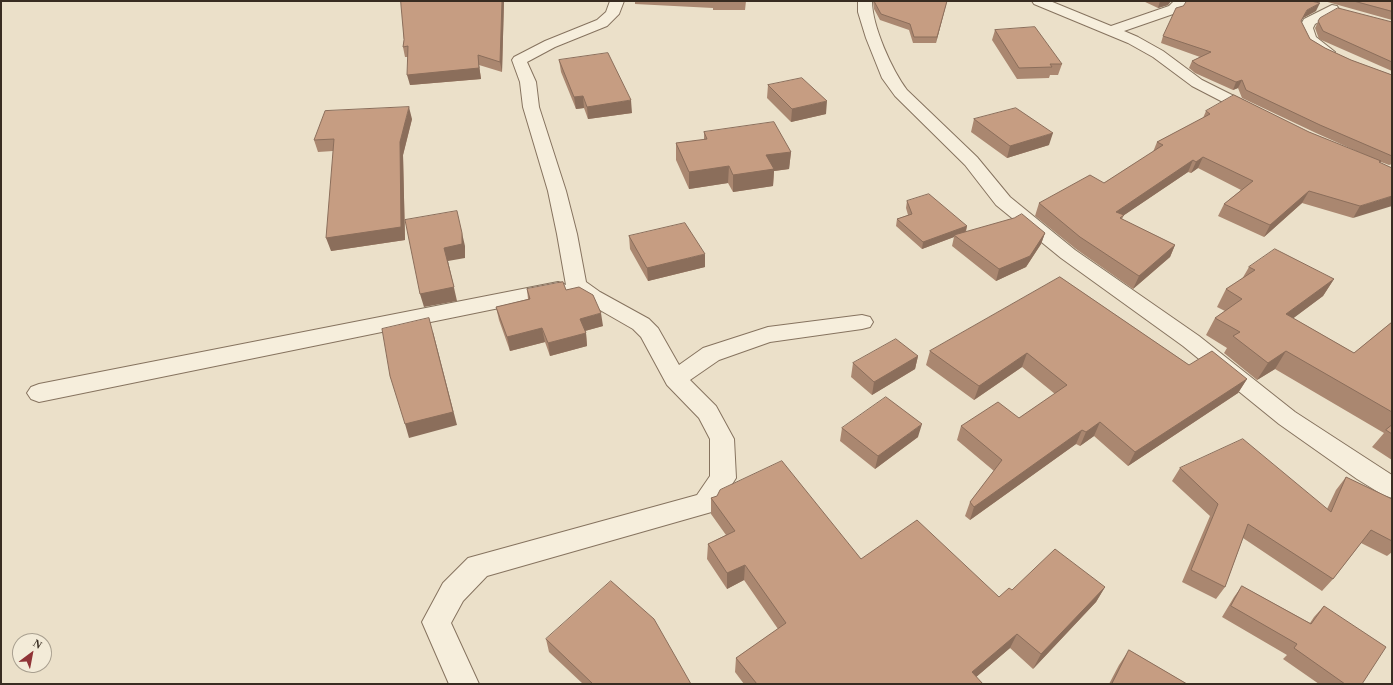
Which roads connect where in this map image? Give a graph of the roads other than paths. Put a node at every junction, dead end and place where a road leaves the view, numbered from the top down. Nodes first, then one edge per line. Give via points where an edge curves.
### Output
1 (617, 1) edge
2 (864, 1) edge
3 (1040, 1) edge
4 (1179, 1) edge
5 (1317, 5) edge
6 (1332, 9) junction
7 (1347, 13) edge
8 (1111, 31) junction
9 (1342, 58) edge
10 (1268, 118) edge
11 (576, 285) junction
12 (862, 322) dead end
13 (675, 379) junction
14 (40, 393) dead end
15 (1392, 488) edge
16 (464, 684) edge

1 - 11 street via 612,14 602,23 519,60 528,82 530,107 557,192
2 - 15 street via 872,38 890,78 901,93 970,161 1003,202 1068,254 1197,345 1287,418
3 - 8 street
4 - 8 street via 1174,9
5 - 6 street
6 - 7 street
6 - 9 street via 1309,22 1306,28 1313,43
8 - 10 street via 1158,54 1197,83
11 - 13 street via 641,324 650,333
11 - 14 street
12 - 13 street via 768,335 711,354
13 - 16 street via 708,412 722,439 723,478 706,503 478,566 453,592 436,622

